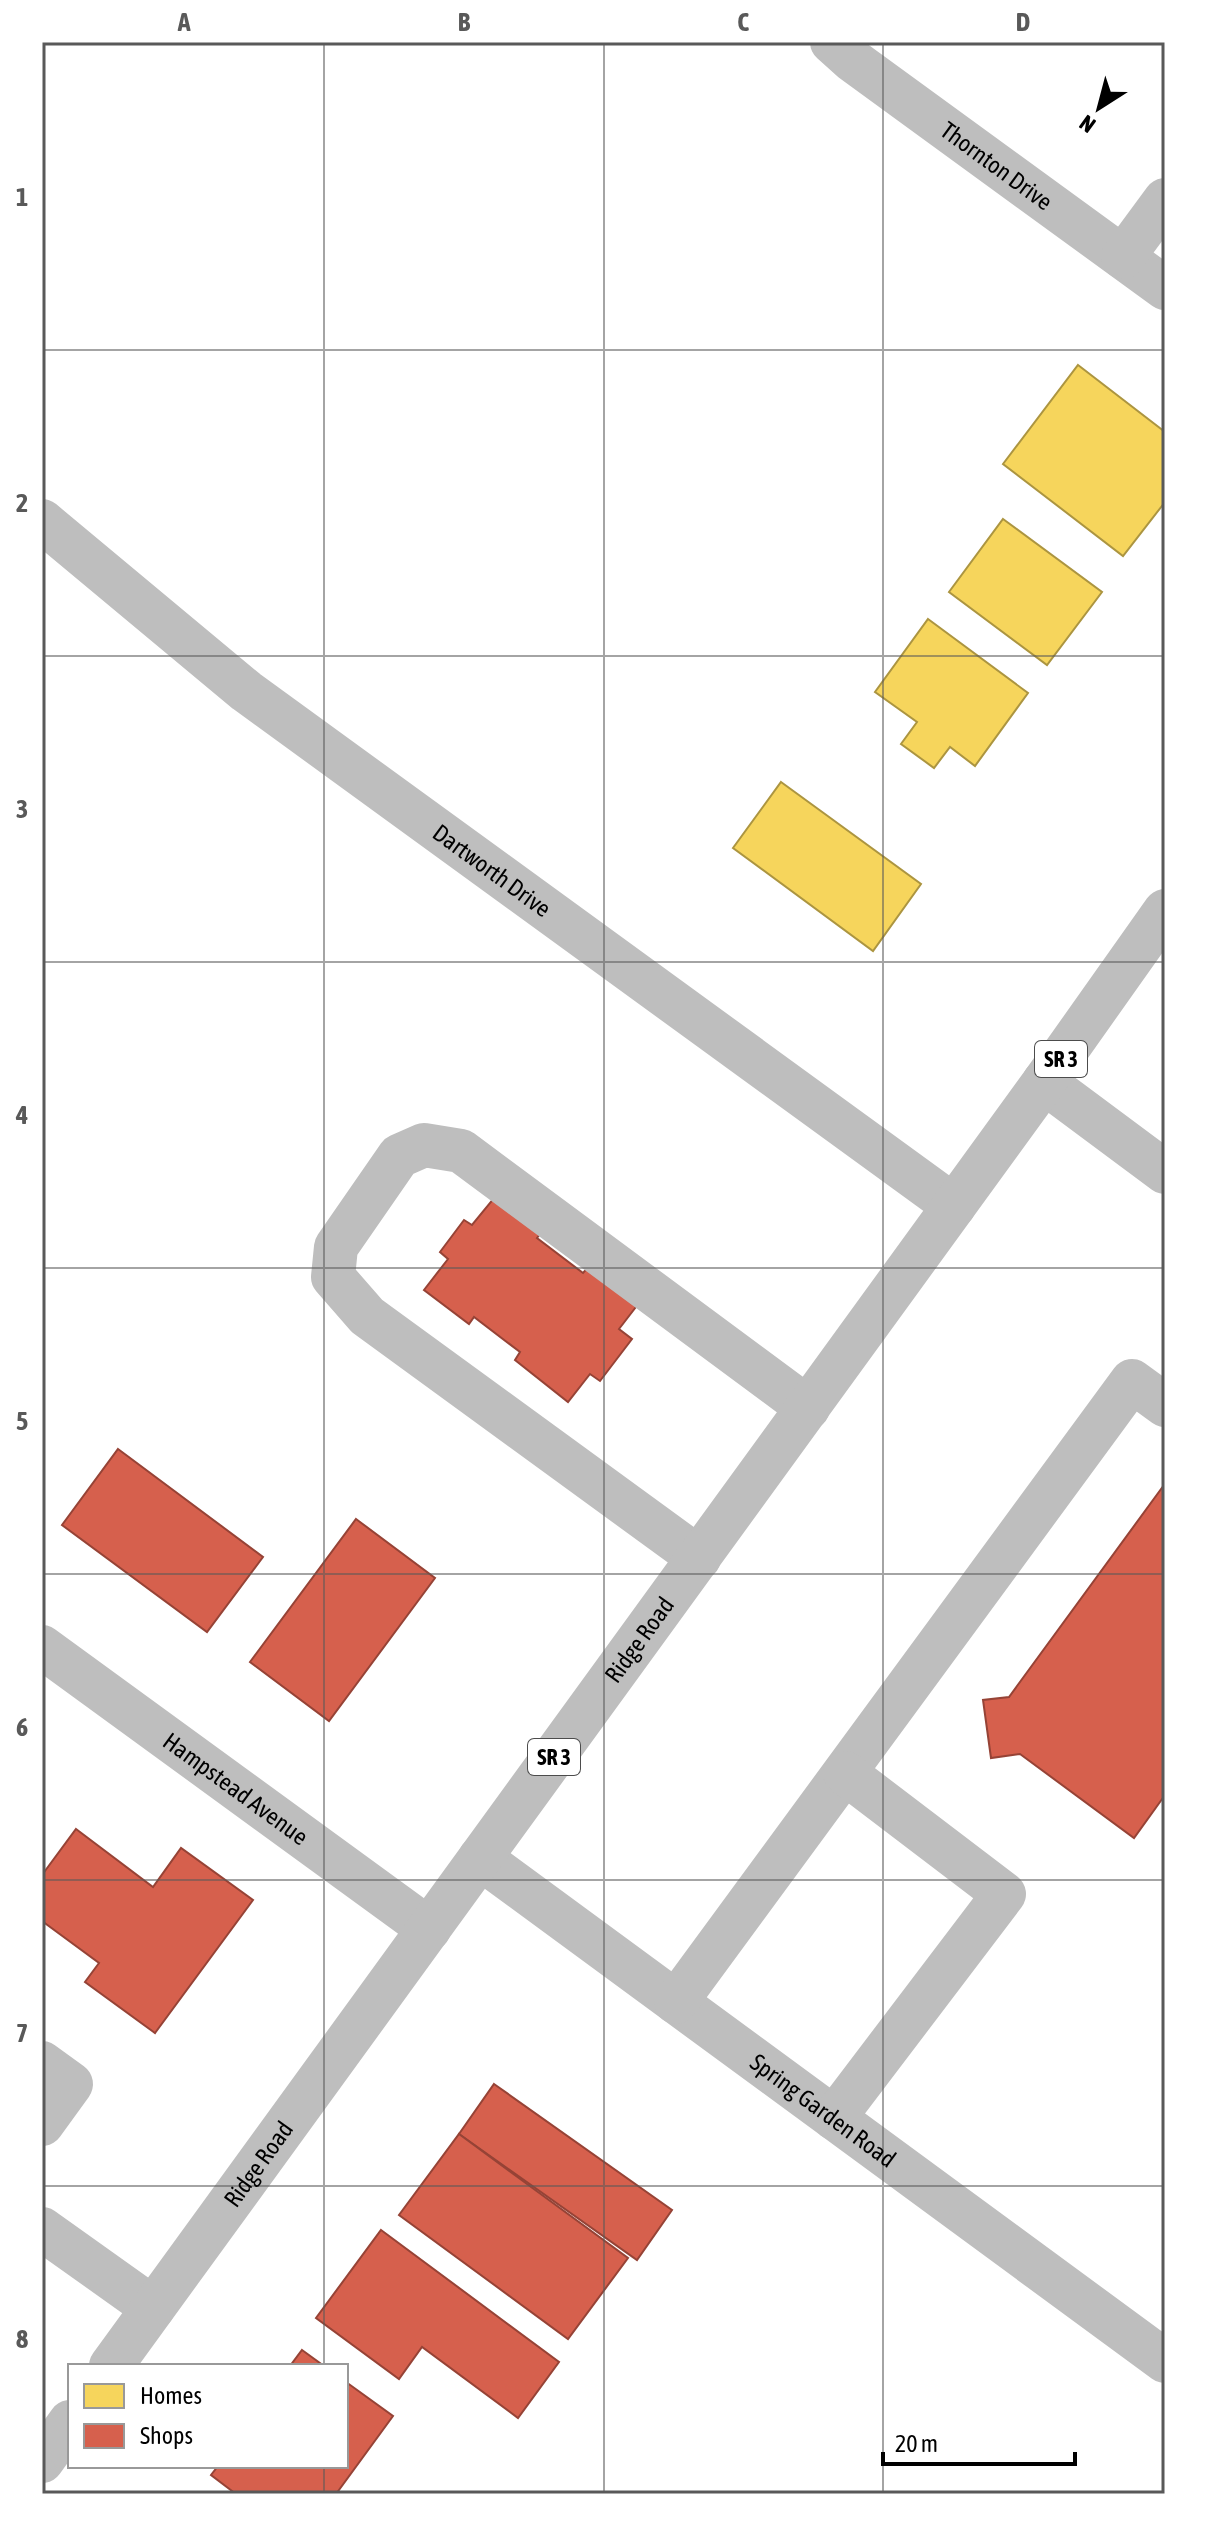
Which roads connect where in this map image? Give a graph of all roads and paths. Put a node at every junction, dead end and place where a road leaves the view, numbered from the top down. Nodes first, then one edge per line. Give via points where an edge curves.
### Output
1 (832, 42) edge
2 (1165, 200) edge
3 (1123, 257) junction
4 (1165, 288) edge
5 (42, 521) edge
6 (1165, 911) edge
7 (1044, 1082) junction
8 (1165, 1172) edge
9 (954, 1206) junction
10 (1165, 1405) edge
11 (808, 1408) junction
12 (699, 1558) junction
13 (42, 1647) edge
14 (845, 1773) junction
15 (480, 1858) junction
16 (429, 1929) junction
17 (676, 2002) junction
18 (57, 2074) edge
19 (834, 2118) junction
20 (42, 2124) edge
21 (42, 2229) edge
22 (153, 2308) junction
23 (1165, 2361) edge
24 (112, 2364) edge
25 (68, 2425) edge
26 (42, 2461) edge

1 - 3 street, Thornton Drive
2 - 3 street
3 - 4 street, Thornton Drive
5 - 9 street, Dartworth Drive via 246,691
6 - 7 street, Ridge Road / SR 3
7 - 8 street
7 - 9 street, Ridge Road / SR 3
9 - 11 street, Ridge Road / SR 3
10 - 14 street via 1132,1381
11 - 12 street, Ridge Road / SR 3
11 - 12 street via 461,1151 424,1145 399,1156 336,1247 333,1277 367,1316
12 - 15 street, Ridge Road / SR 3
13 - 16 street, Hampstead Avenue
14 - 17 street
14 - 19 street via 1004,1894
15 - 16 street, Ridge Road / SR 3
15 - 17 street, Spring Garden Road
16 - 22 street, Ridge Road / SR 3
17 - 19 street, Spring Garden Road
18 - 20 street
19 - 23 street, Spring Garden Road
21 - 22 street
22 - 24 street, Ridge Road / SR 3
25 - 26 street

